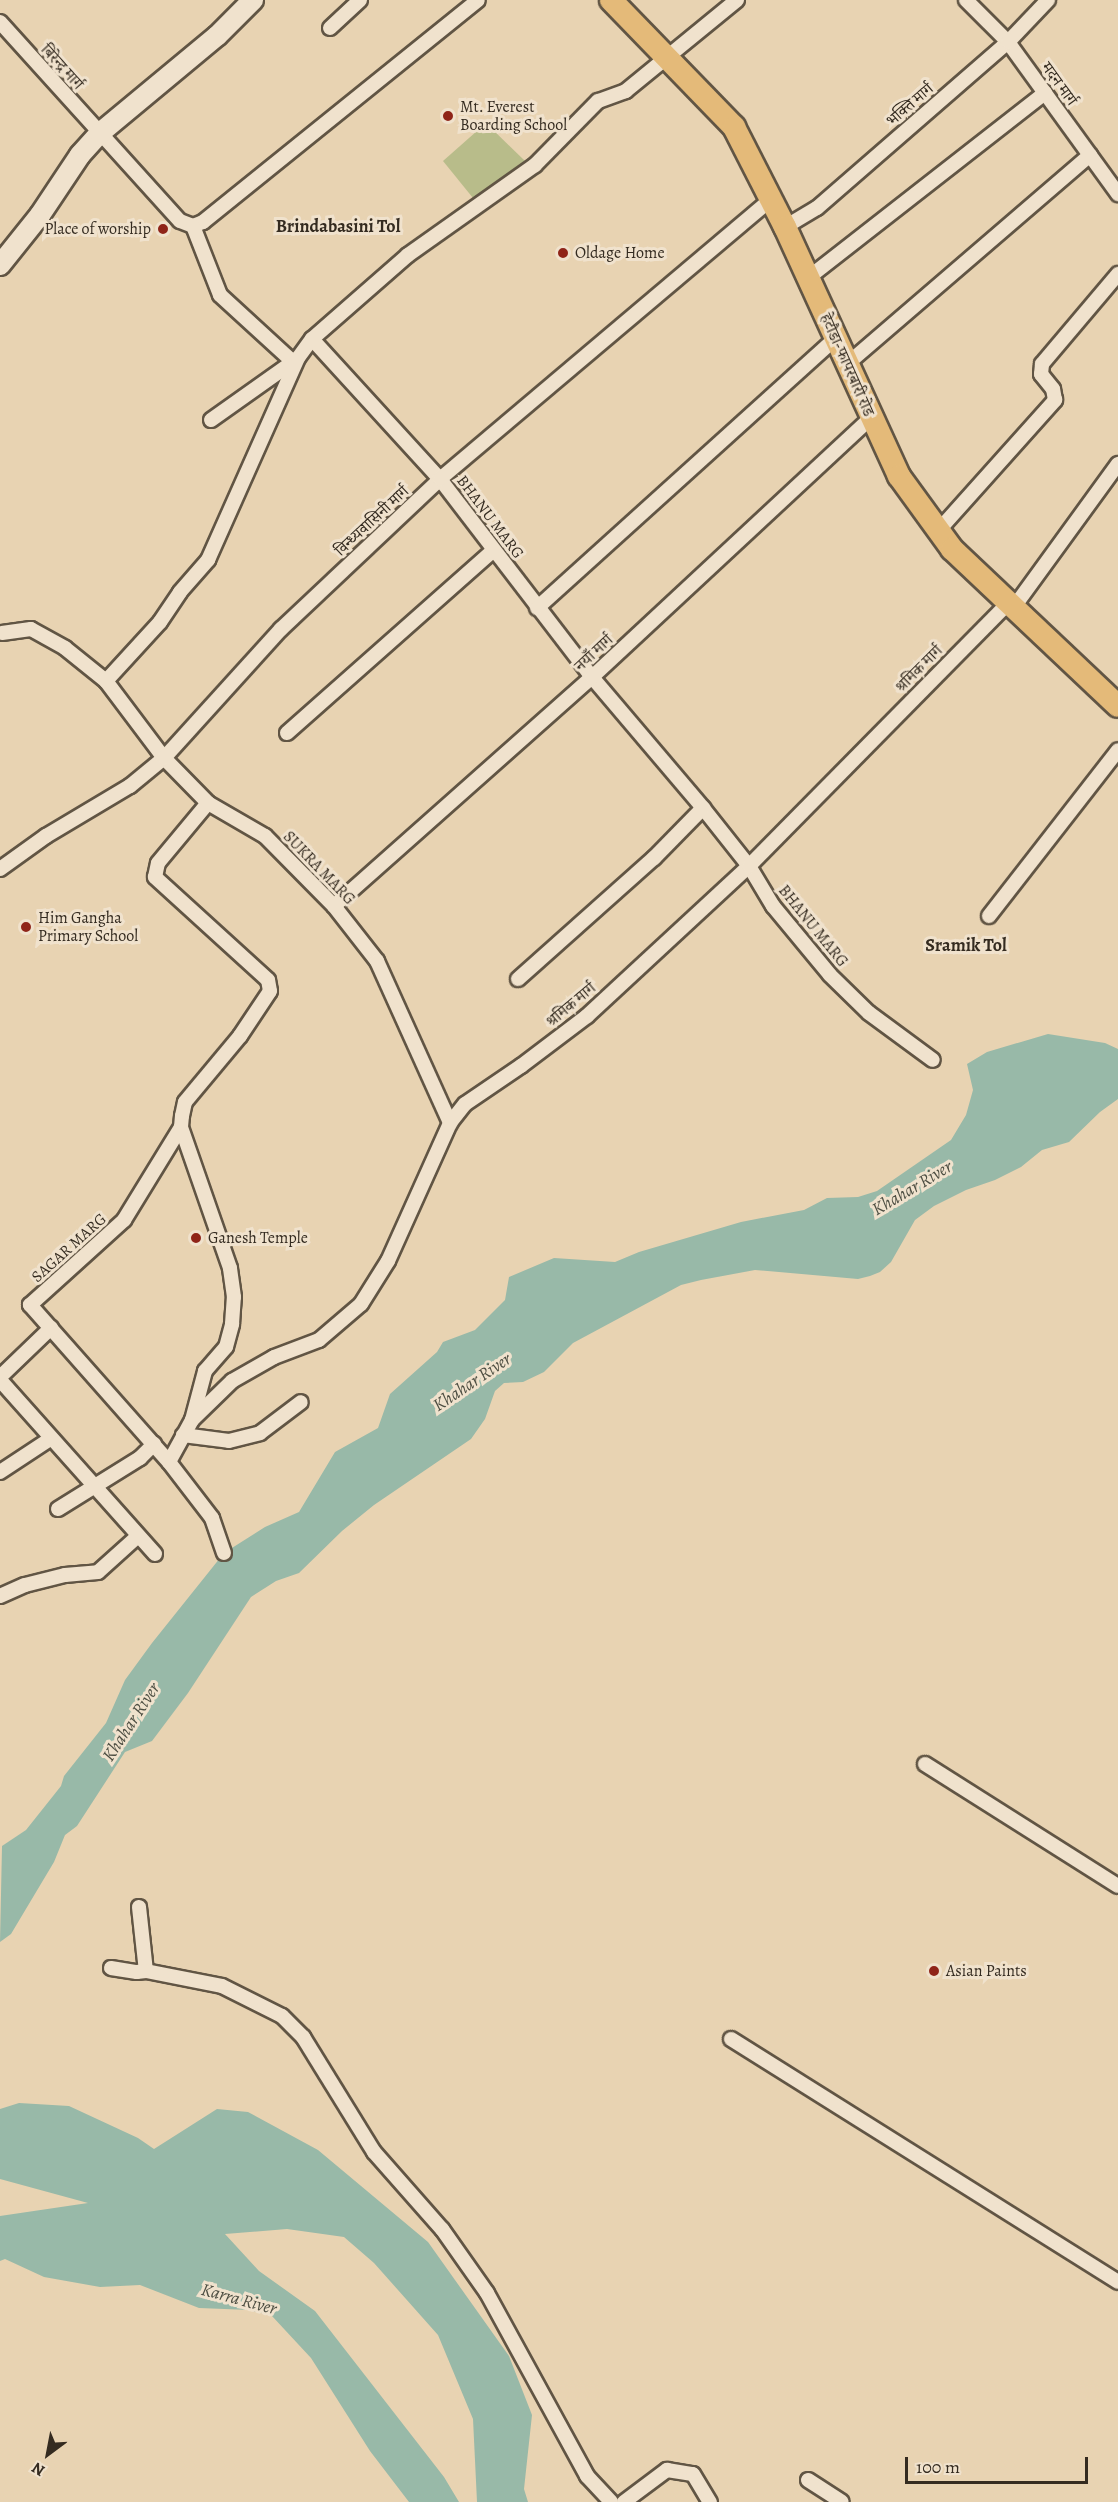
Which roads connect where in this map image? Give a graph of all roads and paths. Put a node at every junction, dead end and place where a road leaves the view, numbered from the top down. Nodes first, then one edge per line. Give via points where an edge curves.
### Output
1 (253, 0) edge
2 (360, 0) edge
3 (478, 0) edge
4 (611, 0) edge
5 (737, 0) edge
6 (966, 0) edge
7 (1048, 0) edge
8 (0, 22) edge
9 (330, 28) dead end
10 (1008, 42) junction
11 (667, 60) junction
12 (1045, 93) junction
13 (100, 134) junction
14 (1090, 155) junction
15 (1118, 194) edge
16 (771, 199) junction
17 (193, 226) junction
18 (785, 227) junction
19 (0, 266) edge
20 (1118, 274) edge
21 (808, 278) junction
22 (312, 339) junction
23 (835, 339) junction
24 (296, 360) junction
25 (846, 365) junction
26 (871, 418) junction
27 (211, 420) dead end
28 (1118, 464) edge
29 (440, 479) junction
30 (938, 531) junction
31 (494, 550) junction
32 (1011, 605) junction
33 (537, 608) junction
34 (2, 633) dead end
35 (592, 677) junction
36 (106, 681) junction
37 (1118, 706) edge
38 (287, 733) dead end
39 (1118, 750) edge
40 (164, 758) junction
41 (208, 803) junction
42 (703, 808) junction
43 (749, 866) junction
44 (0, 869) edge
45 (334, 906) junction
46 (989, 916) dead end
47 (518, 979) dead end
48 (933, 1060) dead end
49 (450, 1123) junction
50 (181, 1127) junction
51 (51, 1328) junction
52 (0, 1379) edge
53 (301, 1402) dead end
54 (192, 1420) junction
55 (183, 1435) junction
56 (50, 1439) junction
57 (154, 1444) junction
58 (169, 1462) junction
59 (0, 1472) edge
60 (94, 1487) junction
61 (58, 1509) dead end
62 (138, 1536) junction
63 (224, 1553) dead end
64 (155, 1554) dead end
65 (0, 1596) edge
66 (925, 1764) dead end
67 (1118, 1886) edge
68 (139, 1907) dead end
69 (111, 1968) dead end
70 (146, 1971) junction
71 (731, 2039) dead end
72 (1118, 2282) edge
73 (808, 2480) dead end
74 (611, 2502) edge
75 (624, 2502) edge
76 (710, 2502) edge
77 (842, 2502) edge

1 - 13 main road via 217,36
2 - 9 street
3 - 17 street via 203,222
4 - 11 highway, हेटौडा-फापरबारी रोड
5 - 11 street
6 - 10 street, मदन मार्ग
7 - 10 street, भक्ति मार्ग
8 - 13 street, बिरेन्द्र मार्ग
10 - 12 street, मदन मार्ग
10 - 18 street, भक्ति मार्ग via 817,208
11 - 16 highway, हेटौडा-फापरबारी रोड via 734,127
11 - 22 street via 626,91 598,101 535,165 408,255
12 - 14 street, मदन मार्ग
12 - 21 street
13 - 17 street, बिरेन्द्र मार्ग via 180,221
13 - 19 main road via 80,155
14 - 15 street, मदन मार्ग
14 - 25 street
16 - 18 highway, हेटौडा-फापरबारी रोड
16 - 29 street, विन्ध्यवासिनी मार्ग
17 - 24 street via 220,296
18 - 21 highway, हेटौडा-फापरबारी रोड
20 - 30 street via 1042,364 1041,374 1053,389 1055,400
21 - 23 highway, हेटौडा-फापरबारी रोड
22 - 24 street
22 - 29 street, BHANU MARG
23 - 25 highway, हेटौडा-फापरबारी रोड
23 - 33 street
24 - 27 street
24 - 36 street via 208,560 160,622
25 - 26 highway, हेटौडा-फापरबारी रोड
26 - 30 highway, हेटौडा-फापरबारी रोड via 899,476
26 - 35 street, नयाँ मार्ग
28 - 32 street, श्रमिक मार्ग
29 - 31 street, BHANU MARG
29 - 40 street, विन्ध्यवासिनी मार्ग via 282,629
30 - 32 highway, हेटौडा-फापरबारी रोड
31 - 33 street, BHANU MARG
31 - 38 street
32 - 37 highway, हेटौडा-फापरबारी रोड
32 - 43 street, श्रमिक मार्ग
33 - 35 street, BHANU MARG
34 - 36 street, SUKRA MARG via 31,629 65,648
35 - 42 street, BHANU MARG
35 - 45 street, नयाँ मार्ग
36 - 40 street, SUKRA MARG
39 - 46 street
40 - 41 street, SUKRA MARG
40 - 44 street, विन्ध्यवासिनी मार्ग via 130,786 46,836
41 - 45 street, SUKRA MARG via 265,836
41 - 50 street via 158,862 155,877 268,980 270,991 240,1036 185,1102
42 - 43 street, BHANU MARG
42 - 47 street via 654,858
43 - 48 street, BHANU MARG via 773,906 830,975 869,1013
43 - 49 street, श्रमिक मार्ग via 586,1016 465,1104
45 - 49 street, SUKRA MARG via 377,961
49 - 54 street, श्रमिक मार्ग via 388,1261 361,1304 319,1340 274,1357 232,1381
50 - 51 street, SAGAR MARG via 124,1220 30,1305
50 - 54 street via 230,1268 234,1297 226,1347 205,1371
51 - 52 street
51 - 57 street, SAGAR MARG
52 - 56 street
53 - 55 street via 249,1436 229,1441
54 - 55 street, श्रमिक मार्ग
55 - 58 street, श्रमिक मार्ग
56 - 59 street
56 - 60 street
57 - 58 street, SAGAR MARG
57 - 60 street via 140,1458
58 - 63 street, SAGAR MARG via 212,1518
60 - 61 street
60 - 62 street
62 - 64 street
62 - 65 street via 98,1572 65,1575
66 - 67 street
68 - 70 street
69 - 70 street
70 - 74 street via 222,1986 282,2016 303,2037 374,2152 442,2229 487,2293 587,2476
71 - 72 street
73 - 77 street
75 - 76 street via 668,2470 693,2475

